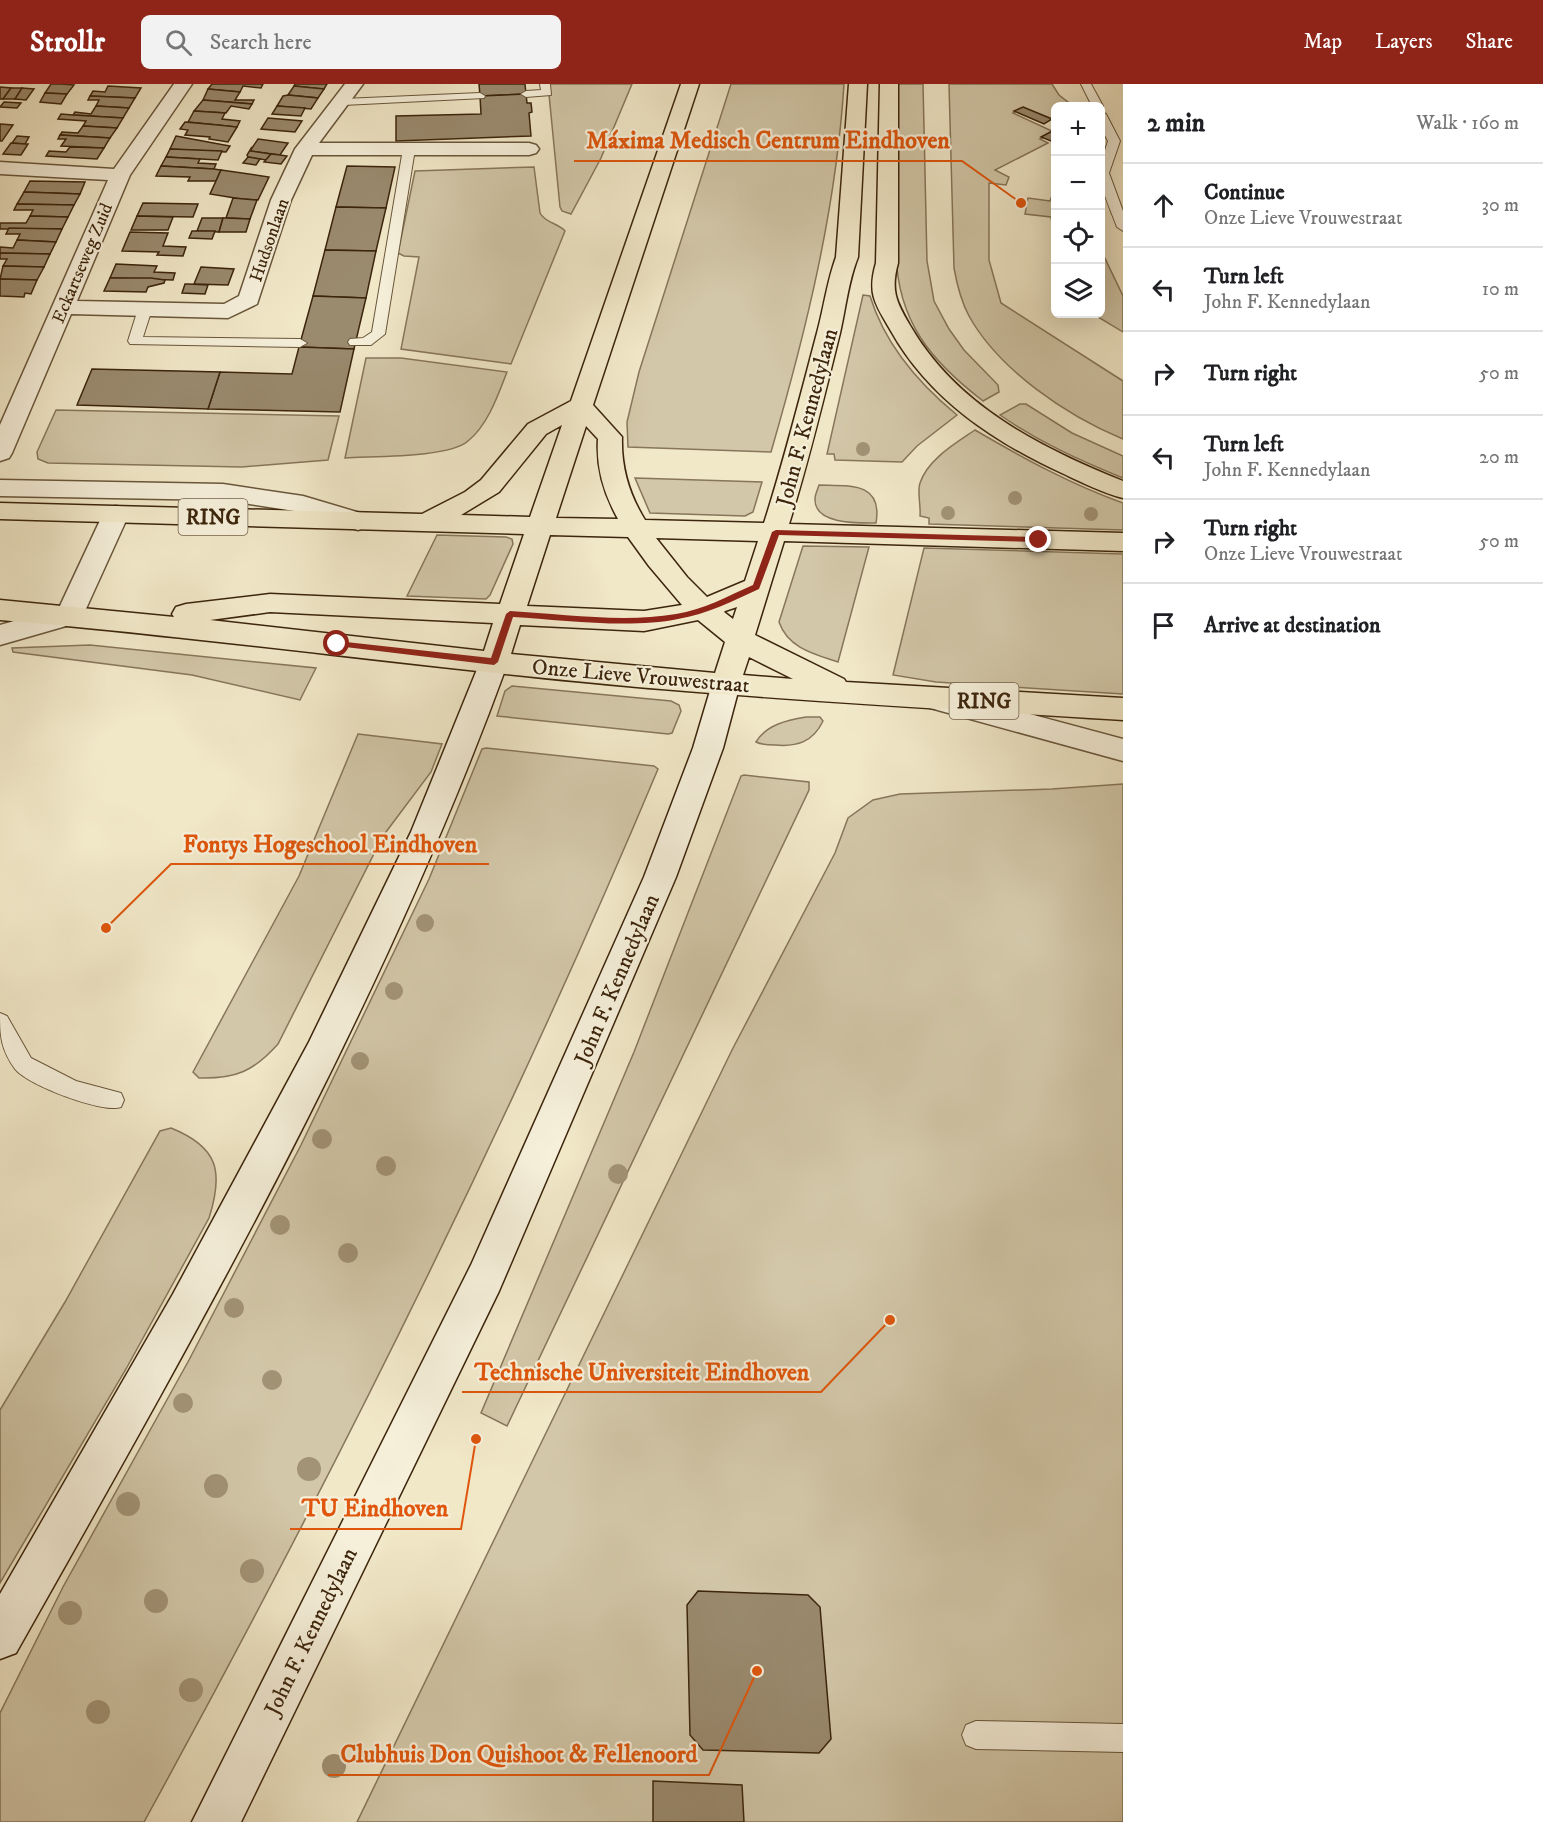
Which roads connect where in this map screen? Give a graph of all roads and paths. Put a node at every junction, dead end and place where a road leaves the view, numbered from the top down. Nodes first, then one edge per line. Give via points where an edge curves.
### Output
1 (183, 84) edge
2 (545, 84) edge
3 (690, 84) edge
4 (858, 84) edge
5 (889, 84) edge
6 (1086, 84) edge
7 (348, 93) edge
8 (526, 94) dead end
9 (480, 96) dead end
10 (1095, 102) edge
11 (1105, 122) edge
12 (305, 149) junction
13 (409, 149) junction
14 (529, 149) dead end
15 (0, 168) edge
16 (120, 175) junction
17 (1123, 227) edge
18 (847, 257) junction
19 (882, 287) junction
20 (64, 307) junction
21 (145, 309) junction
22 (355, 342) dead end
23 (300, 343) dead end
24 (580, 406) junction
25 (0, 453) edge
26 (0, 488) edge
27 (1123, 490) edge
28 (0, 511) edge
29 (116, 514) junction
30 (358, 521) junction
31 (426, 523) junction
32 (540, 526) junction
33 (636, 528) junction
34 (776, 532) junction
35 (1123, 542) edge
36 (756, 587) junction
37 (0, 610) edge
38 (705, 610) junction
39 (510, 614) junction
40 (70, 615) junction
41 (132, 621) junction
42 (0, 635) edge
43 (740, 639) junction
44 (494, 662) junction
45 (726, 684) junction
46 (846, 692) junction
47 (925, 698) junction
48 (1123, 710) edge
49 (1123, 750) edge
50 (0, 1022) edge
51 (114, 1100) dead end
52 (0, 1637) edge
53 (976, 1735) dead end
54 (1123, 1738) edge
55 (216, 1822) edge

1 - 16 street, Eckartseweg Zuid
2 - 8 lane via 547,93
3 - 24 main road
4 - 18 main road, John F. Kennedylaan
5 - 19 main road via 887,263
6 - 10 lane
7 - 9 lane
7 - 12 street, Hudsonlaan
11 - 17 lane via 1114,141 1103,173
12 - 13 street
12 - 21 street, Hudsonlaan via 281,200 249,298 228,311
13 - 14 street
13 - 22 lane via 378,334 366,342
15 - 16 street
16 - 20 street, Eckartseweg Zuid
18 - 19 main road
18 - 34 main road, John F. Kennedylaan
19 - 27 main road via 900,330 919,359 974,413 1032,450
20 - 21 street, Hudsonlaan
20 - 25 street, Eckartseweg Zuid
21 - 23 lane via 135,341
24 - 31 main road via 537,429 490,486
24 - 32 main road
24 - 33 main road via 610,437 611,468
26 - 30 street via 223,492 303,504
28 - 29 main road, RING
29 - 30 main road, RING
29 - 40 street
30 - 31 main road, RING
31 - 32 main road, RING
32 - 33 main road, RING
32 - 39 main road
33 - 34 main road, RING
33 - 38 main road via 654,555
34 - 35 main road, RING
34 - 36 main road, John F. Kennedylaan
36 - 38 main road
36 - 43 main road, John F. Kennedylaan
37 - 40 main road, Onze Lieve Vrouwestraat / RING
38 - 39 main road via 644,621
38 - 43 main road
39 - 41 main road via 270,603
39 - 44 main road
40 - 41 main road, Onze Lieve Vrouwestraat / RING
40 - 42 street, Onze Lieve Vrouwestraat
41 - 44 main road, Onze Lieve Vrouwestraat / RING
43 - 45 main road, John F. Kennedylaan
43 - 46 main road
44 - 45 main road, Onze Lieve Vrouwestraat / RING
44 - 52 street via 443,798 309,1078 199,1287
45 - 46 main road, Onze Lieve Vrouwestraat / RING
45 - 55 street, John F. Kennedylaan via 708,748 660,877 509,1225
46 - 47 main road, Onze Lieve Vrouwestraat / RING
47 - 48 main road, Onze Lieve Vrouwestraat / RING
47 - 49 street, Onze Lieve Vrouwestraat
50 - 51 lane via 24,1065 72,1090
53 - 54 lane

